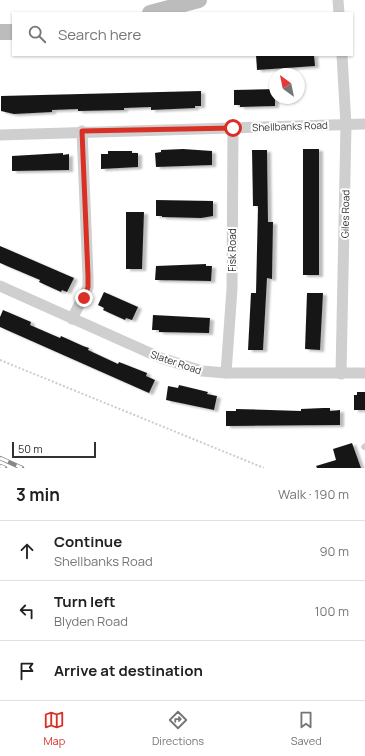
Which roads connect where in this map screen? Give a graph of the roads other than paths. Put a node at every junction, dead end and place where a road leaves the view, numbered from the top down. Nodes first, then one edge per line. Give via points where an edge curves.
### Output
1 (199, 0) edge
2 (338, 0) edge
3 (154, 12) edge
4 (339, 12) edge
5 (0, 32) edge
6 (12, 32) edge
7 (342, 56) edge
8 (346, 124) junction
9 (365, 124) edge
10 (233, 128) junction
11 (82, 131) junction
12 (0, 135) edge
13 (0, 286) edge
14 (72, 319) junction
15 (226, 373) junction
16 (365, 373) edge
17 (341, 374) junction

1 - 3 street
2 - 4 street
5 - 6 street
7 - 8 street, Giles Road
8 - 9 street, Shellbanks Road
8 - 10 street, Shellbanks Road
8 - 17 street, Giles Road
10 - 11 street, Shellbanks Road
10 - 15 street, Fisk Road via 232,289
11 - 12 street, Shellbanks Road
11 - 14 street via 88,287
13 - 14 street, Slater Road
14 - 15 street, Slater Road via 185,367
15 - 17 street, Slater Road
16 - 17 street, Slater Road

